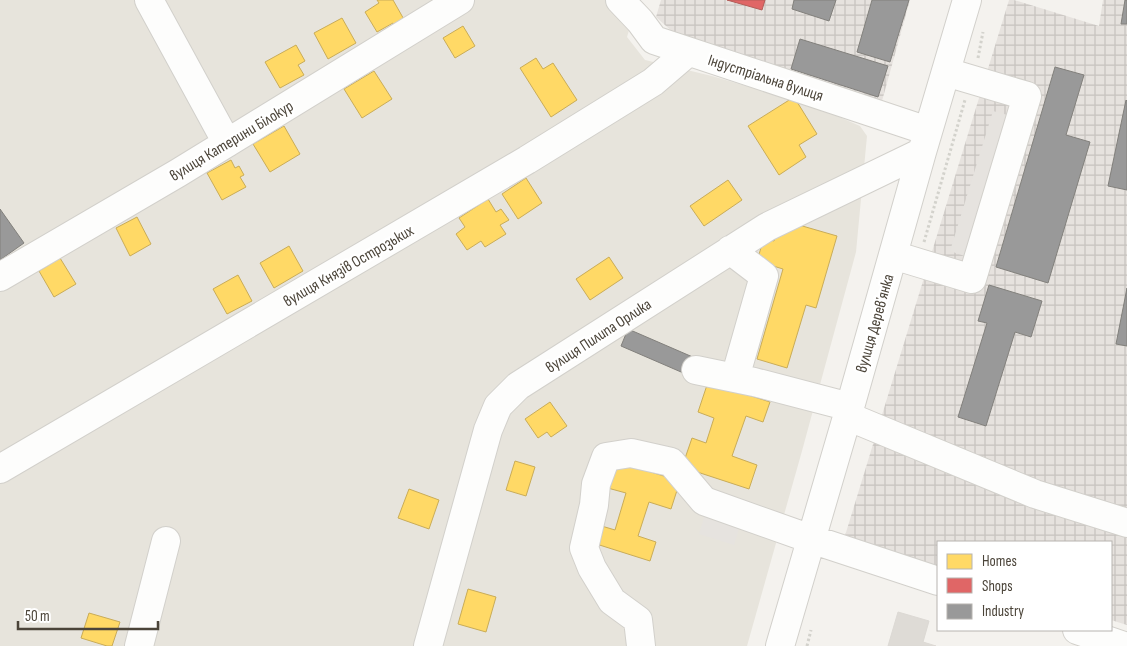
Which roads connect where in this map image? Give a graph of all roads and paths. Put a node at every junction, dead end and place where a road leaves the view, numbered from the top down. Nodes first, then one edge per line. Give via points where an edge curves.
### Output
1 (149, 0) edge
2 (460, 0) edge
3 (620, 0) edge
4 (649, 0) edge
5 (967, 0) edge
6 (646, 28) junction
7 (983, 32) dead end
8 (688, 52) junction
9 (946, 72) junction
10 (972, 80) junction
11 (925, 142) junction
12 (227, 143) junction
13 (730, 250) junction
14 (904, 258) junction
15 (0, 277) edge
16 (696, 370) dead end
17 (735, 378) junction
18 (849, 412) junction
19 (0, 469) edge
20 (1127, 523) edge
21 (811, 539) junction
22 (166, 541) dead end
23 (937, 581) edge
24 (1080, 631) edge
25 (139, 646) edge
26 (428, 646) edge
27 (641, 646) edge
28 (780, 646) edge
29 (1124, 646) edge

1 - 12 street
2 - 12 street, вулиця Катерини Білокур
3 - 6 street, Індустріальна вулиця
4 - 6 street via 644,14
5 - 9 street, вулиця Деревʼянка
6 - 8 street, Індустріальна вулиця via 654,40
7 - 10 path
8 - 11 street, Індустріальна вулиця
8 - 19 street, вулиця Князів Острозьких via 653,82 527,160
9 - 10 street
9 - 11 street, вулиця Деревʼянка
10 - 14 path via 921,251
10 - 14 street via 1027,96 972,279
11 - 13 street, вулиця Пилипа Орлика
11 - 14 street, вулиця Деревʼянка
12 - 15 street, вулиця Катерини Білокур
13 - 17 street via 764,276
13 - 26 street, вулиця Пилипа Орлика via 518,386 498,406 488,430
14 - 18 street, вулиця Деревʼянка
16 - 17 street
17 - 18 street
18 - 20 street via 1035,494
18 - 21 street, вулиця Деревʼянка
21 - 23 street
21 - 27 street via 724,512 704,501 671,462 631,453 606,457 596,484 584,548 612,601 638,620
21 - 28 street, вулиця Деревʼянка
22 - 25 street
24 - 29 street

